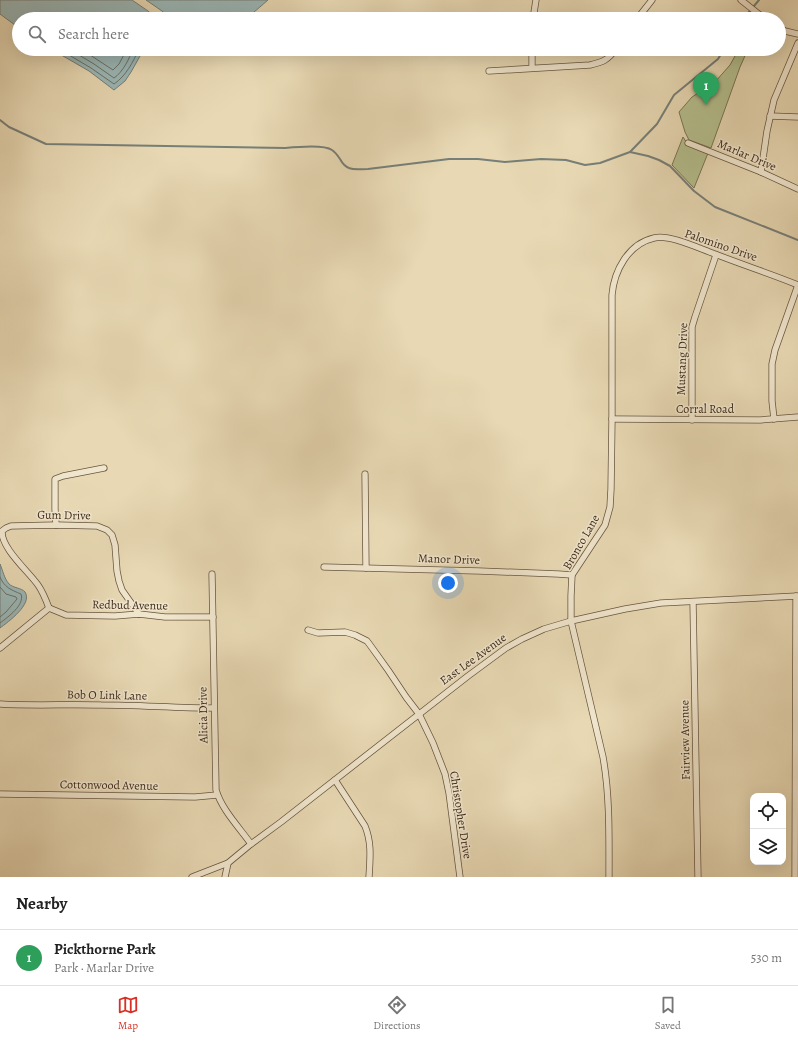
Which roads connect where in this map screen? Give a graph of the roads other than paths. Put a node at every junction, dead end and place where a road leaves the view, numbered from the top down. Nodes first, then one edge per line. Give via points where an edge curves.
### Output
1 (536, 0) edge
2 (741, 0) edge
3 (649, 1) edge
4 (534, 12) edge
5 (642, 12) edge
6 (755, 12) edge
7 (786, 31) edge
8 (798, 34) edge
9 (798, 42) edge
10 (532, 56) edge
11 (612, 56) edge
12 (532, 68) junction
13 (489, 71) dead end
14 (770, 116) junction
15 (798, 117) edge
16 (688, 143) dead end
17 (761, 172) junction
18 (798, 189) edge
19 (636, 246) joint
20 (716, 255) junction
21 (798, 285) edge
22 (798, 417) edge
23 (612, 419) junction
24 (774, 419) junction
25 (692, 420) junction
26 (104, 468) dead end
27 (365, 474) dead end
28 (56, 525) junction
29 (1, 530) edge
30 (324, 567) dead end
31 (366, 568) junction
32 (212, 574) dead end
33 (572, 575) junction
34 (797, 596) edge
35 (693, 602) junction
36 (49, 608) junction
37 (139, 614) junction
38 (213, 617) junction
39 (571, 621) junction
40 (308, 630) dead end
41 (0, 648) edge
42 (0, 704) edge
43 (214, 708) junction
44 (419, 714) junction
45 (335, 780) junction
46 (0, 794) edge
47 (217, 795) junction
48 (251, 844) junction
49 (228, 863) junction
50 (192, 877) edge
51 (225, 877) edge
52 (369, 877) edge
53 (460, 877) edge
54 (609, 877) edge
55 (698, 877) edge
56 (795, 877) edge

1 - 4 street
2 - 6 street
3 - 5 street
7 - 8 street
9 - 14 street
10 - 12 street
11 - 12 street via 590,65
12 - 13 street
14 - 15 street
14 - 17 street
16 - 17 street, Marlar Drive
17 - 18 street, Marlar Drive
19 - 20 street, Palomino Drive via 646,240 660,238 683,242
19 - 23 street, Bronco Lane via 620,267 612,289
20 - 21 street, Palomino Drive
20 - 25 street, Mustang Drive via 692,327
21 - 24 street via 775,350 772,370
22 - 24 street, Corral Road
23 - 25 street, Corral Road
23 - 33 street, Bronco Lane via 611,500 608,518
24 - 25 street, Corral Road
26 - 28 street via 55,479
27 - 31 street
28 - 29 street, Gum Drive via 11,526
28 - 37 street, Gum Drive via 97,526 112,535 122,590
29 - 36 street, Gum Drive via 2,538 11,553 38,586
30 - 31 street, Manor Drive
31 - 33 street, Manor Drive
32 - 38 street, Alicia Drive
33 - 39 street, Bronco Lane
34 - 35 street, East Lee Avenue
34 - 56 street
35 - 39 street, East Lee Avenue via 661,603
35 - 55 street, Fairview Avenue
36 - 37 street, Redbud Avenue via 66,615
36 - 41 street
37 - 38 street, Redbud Avenue
38 - 43 street, Alicia Drive
39 - 44 street, East Lee Avenue via 544,629 506,648
39 - 54 street, Bronco Lane via 606,775
40 - 44 street, Christopher Drive via 318,633 345,632 362,638 370,645
42 - 43 street, Bob O Link Lane
43 - 47 street, Alicia Drive
44 - 45 street, East Lee Avenue
44 - 53 street, Christopher Drive via 445,774
45 - 48 street, East Lee Avenue
45 - 52 street via 368,834
46 - 47 street, Cottonwood Avenue via 195,797
47 - 48 street, Alicia Drive
48 - 49 street, East Lee Avenue
49 - 50 street, East Lee Avenue
49 - 51 street

